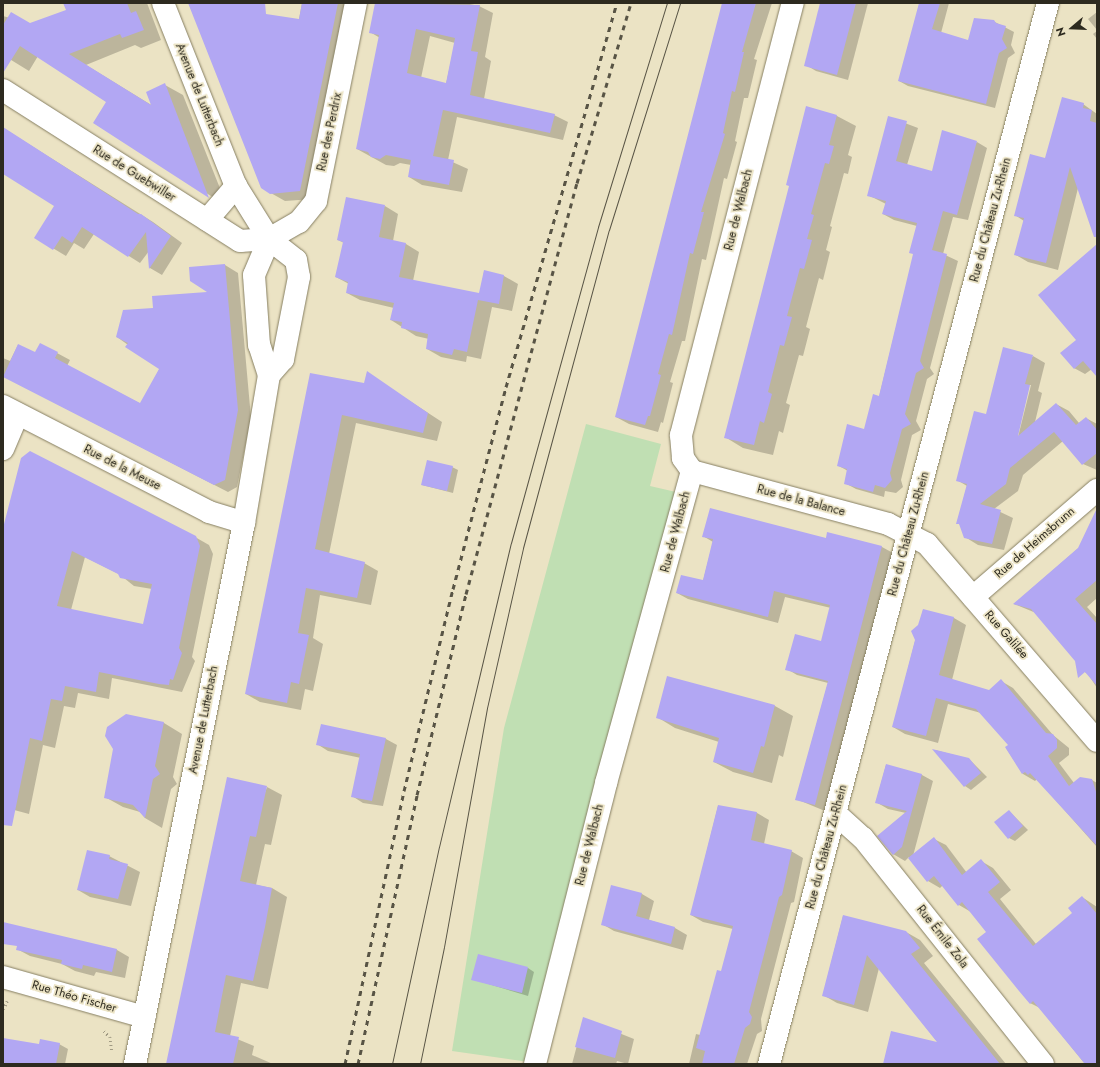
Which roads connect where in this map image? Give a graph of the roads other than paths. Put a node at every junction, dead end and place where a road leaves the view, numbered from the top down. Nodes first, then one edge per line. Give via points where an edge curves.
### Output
1 (163, 3) edge
2 (356, 3) edge
3 (793, 3) edge
4 (1048, 3) edge
5 (3, 90) edge
6 (236, 186) junction
7 (207, 220) junction
8 (269, 239) junction
9 (269, 375) junction
10 (10, 410) edge
11 (3, 449) edge
12 (692, 471) junction
13 (1097, 490) edge
14 (244, 523) junction
15 (908, 536) junction
16 (973, 597) junction
17 (1097, 741) edge
18 (836, 814) junction
19 (3, 977) edge
20 (144, 1017) junction
21 (134, 1064) edge
22 (535, 1064) edge
23 (770, 1064) edge
24 (1043, 1064) edge

1 - 6 street, Avenue de Lutterbach
2 - 8 street, Rue des Perdrix via 316,201 298,222
3 - 12 street, Rue de Walbach via 681,435 683,458
4 - 15 street, Rue du Château Zu-Rhein
5 - 7 street, Rue de Guebwiller
6 - 7 street
6 - 8 street, Avenue de Lutterbach
7 - 8 street, Rue de Guebwiller via 240,241
8 - 9 street, Avenue de Lutterbach via 254,275 259,345
8 - 9 street, Avenue de Lutterbach via 296,260 299,277 283,359
9 - 14 street, Avenue de Lutterbach
10 - 11 street
10 - 14 street, Rue de la Meuse via 209,512
12 - 15 street, Rue de la Balance via 888,524
12 - 22 street, Rue de Walbach via 606,782
13 - 16 street, Rue de Heimsbrunn
14 - 20 street, Avenue de Lutterbach
15 - 16 street, Rue Galilée via 927,544
15 - 18 street, Rue du Château Zu-Rhein
16 - 17 street, Rue Galilée
18 - 23 street, Rue du Château Zu-Rhein
18 - 24 street, Rue Émile Zola via 863,838
19 - 20 street, Rue Théo Fischer
20 - 21 street, Avenue de Lutterbach

